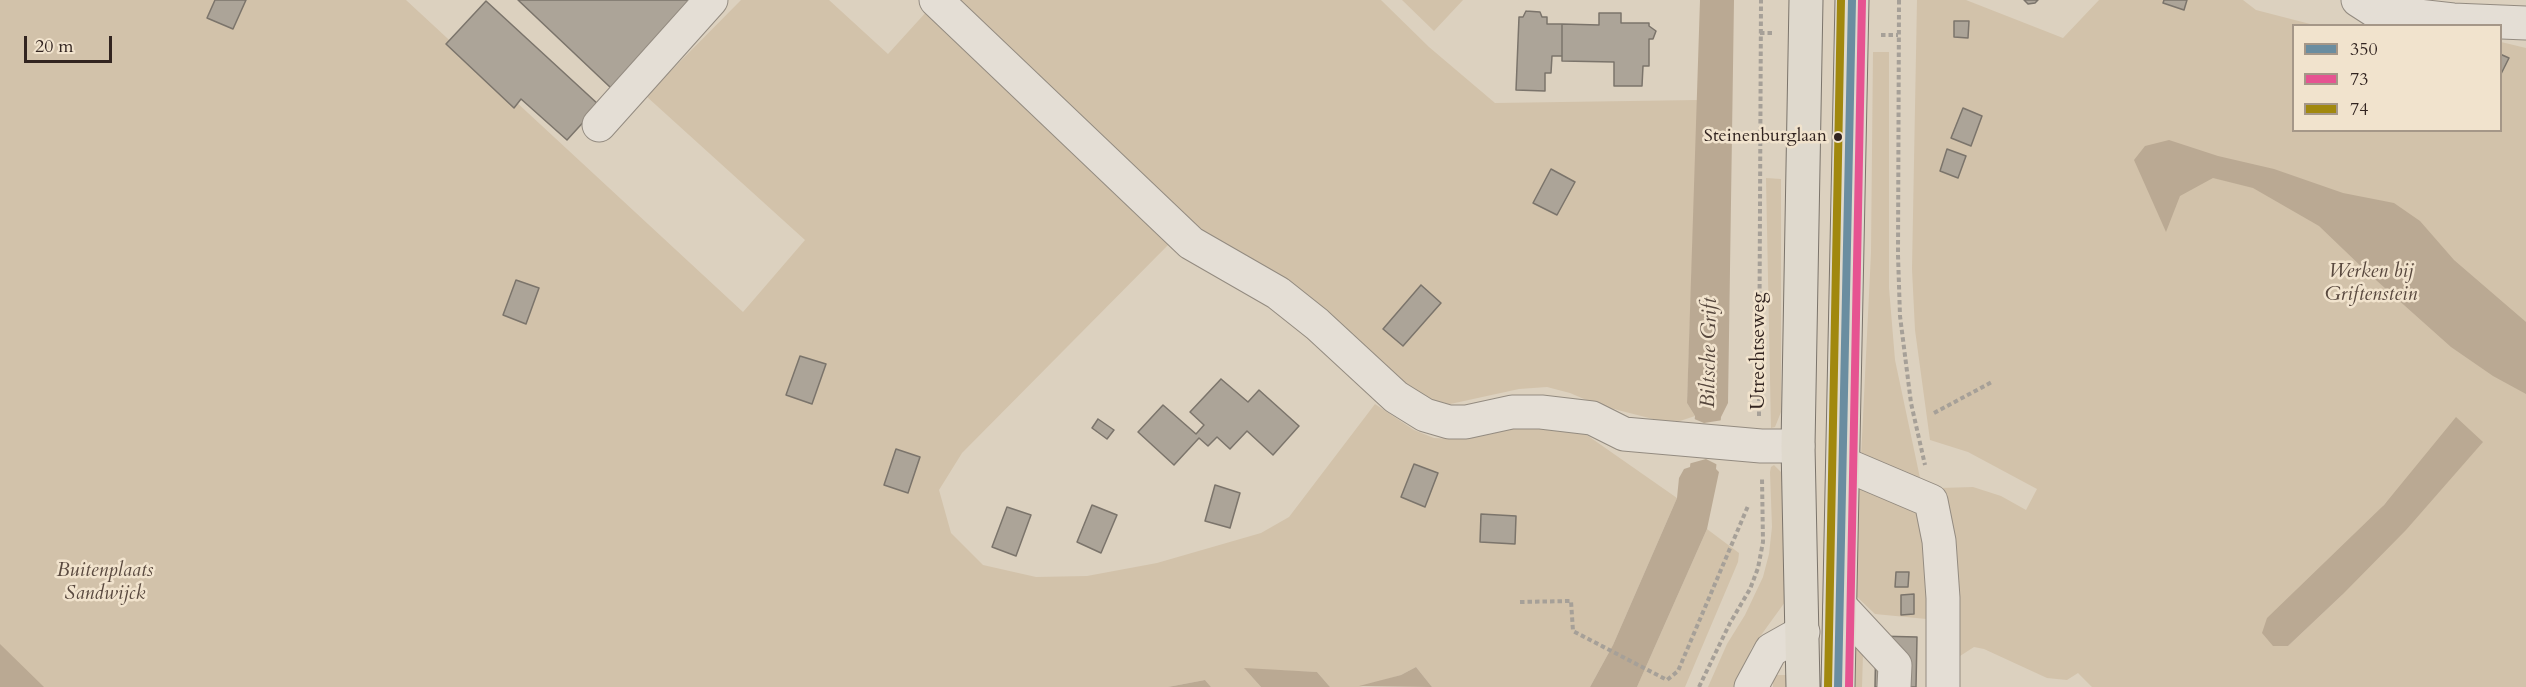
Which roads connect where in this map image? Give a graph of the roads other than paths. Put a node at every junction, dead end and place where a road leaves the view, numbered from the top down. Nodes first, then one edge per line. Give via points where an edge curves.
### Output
1 (711, 0) edge
2 (936, 0) edge
3 (1806, 0) edge
4 (1852, 0) edge
5 (2358, 0) edge
6 (2526, 22) edge
7 (598, 125) dead end
8 (1798, 446) junction
9 (1844, 464) junction
10 (1840, 606) junction
11 (1803, 632) junction
12 (1751, 687) edge
13 (1803, 687) edge
14 (1838, 687) edge
15 (1894, 687) edge
16 (1943, 687) edge

1 - 7 street
2 - 8 street via 1191,243 1278,293 1396,397 1425,415 1466,422 1512,412 1541,412 1592,418 1624,434
3 - 8 main road, Utrechtseweg
4 - 9 main road
5 - 6 street via 2375,11 2453,20
8 - 11 main road, Utrechtseweg
9 - 10 main road
9 - 16 street via 1931,501 1939,541 1943,598
10 - 14 main road
10 - 15 street via 1895,665
11 - 12 street via 1771,650
11 - 13 main road, Utrechtseweg

